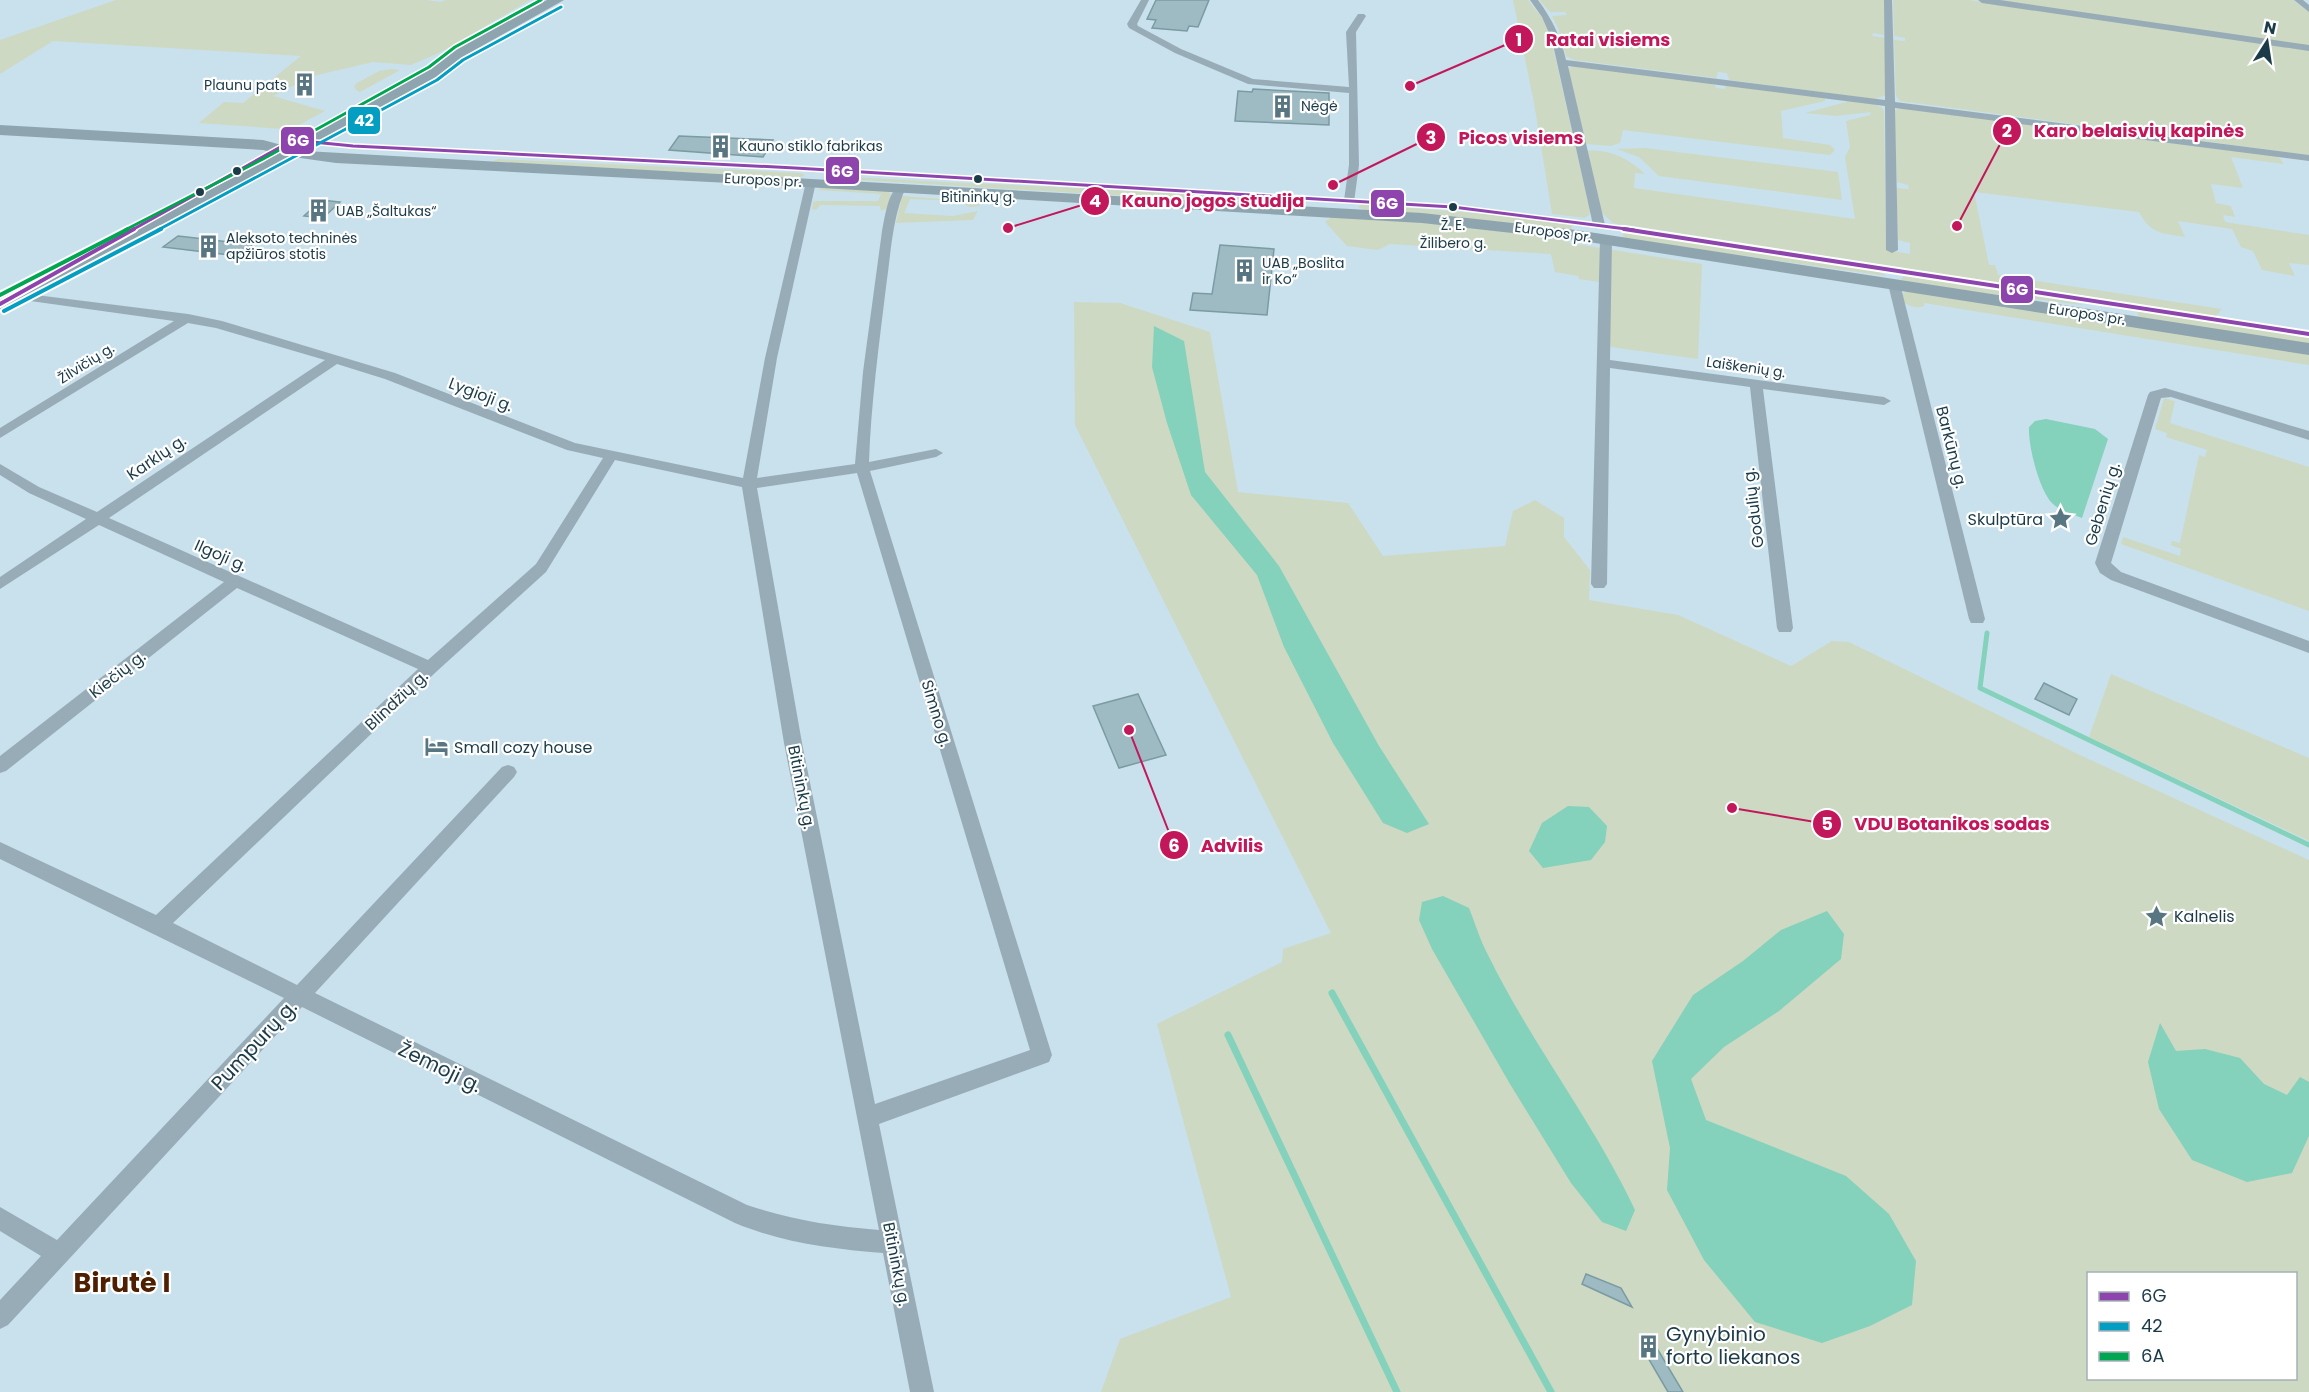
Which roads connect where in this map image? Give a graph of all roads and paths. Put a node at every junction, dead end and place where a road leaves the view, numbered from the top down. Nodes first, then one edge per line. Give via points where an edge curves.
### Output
1 (557, 0) edge
2 (1145, 0) edge
3 (1534, 0) edge
4 (1888, 0) edge
5 (1982, 0) edge
6 (2298, 0) edge
7 (2309, 9) edge
8 (1360, 16) dead end
9 (2309, 48) edge
10 (1562, 62) junction
11 (1354, 90) junction
12 (1891, 104) junction
13 (0, 122) edge
14 (0, 130) edge
15 (292, 145) junction
16 (2309, 158) edge
17 (480, 159) junction
18 (837, 171) junction
19 (811, 182) junction
20 (901, 187) junction
21 (1210, 199) junction
22 (1350, 207) junction
23 (1604, 230) junction
24 (1892, 250) dead end
25 (1893, 277) junction
26 (8, 299) edge
27 (2090, 308) junction
28 (188, 318) junction
29 (2309, 334) edge
30 (2309, 349) edge
31 (333, 361) junction
32 (1603, 363) junction
33 (1756, 384) junction
34 (1884, 402) dead end
35 (0, 434) edge
36 (2309, 436) edge
37 (936, 453) dead end
38 (611, 456) junction
39 (862, 468) junction
40 (0, 469) edge
41 (749, 484) junction
42 (98, 519) junction
43 (235, 581) junction
44 (0, 584) edge
45 (1599, 584) dead end
46 (1977, 619) dead end
47 (1785, 628) dead end
48 (2309, 647) edge
49 (430, 668) junction
50 (0, 766) edge
51 (508, 772) dead end
52 (0, 850) edge
53 (158, 925) junction
54 (300, 996) junction
55 (869, 1116) junction
56 (0, 1218) edge
57 (892, 1242) junction
58 (59, 1254) junction
59 (0, 1317) edge
60 (922, 1392) edge

1 - 15 main road via 459,54 433,73
2 - 11 street via 1132,24 1134,28 1178,51 1258,84
3 - 10 street via 1553,28
4 - 12 street
5 - 9 street
6 - 7 street
8 - 11 street via 1351,32
10 - 12 street
10 - 23 street
11 - 22 street
12 - 16 street
12 - 24 street
13 - 15 main road, Europos pr.
14 - 15 main road, Europos pr.
15 - 17 main road, Europos pr. via 321,157
15 - 26 main road via 165,219 113,242
17 - 18 main road, Europos pr.
17 - 19 main road, Europos pr.
18 - 19 main road via 816,176
18 - 21 main road, Europos pr.
19 - 20 main road, Europos pr.
19 - 41 street, Bitininkų g. via 771,358
20 - 21 main road, Europos pr.
20 - 39 street, Simno g. via 885,257
21 - 22 main road, Europos pr.
22 - 23 main road, Europos pr. via 1477,223
23 - 25 main road, Europos pr.
23 - 32 street
25 - 27 main road, Europos pr.
25 - 46 street, Barkūnų g.
26 - 28 street, Lygioji g.
27 - 29 main road, Europos pr.
27 - 30 main road, Europos pr.
28 - 31 street, Lygioji g.
28 - 35 street, Žilvičių g.
31 - 38 street, Lygioji g. via 390,376 572,447
31 - 42 street, Karklų g.
32 - 33 street, Laiškenių g.
32 - 45 street
33 - 34 street, Laiškenių g.
33 - 47 street, Godulių g.
36 - 48 street, Gebenių g. via 2159,392 2103,563 2116,576
37 - 39 street, Lygioji g.
38 - 41 street, Lygioji g.
38 - 49 street, Blindžių g. via 541,567
39 - 41 street, Lygioji g.
39 - 55 street, Simno g. via 1042,1055
40 - 42 street, Ilgoji g. via 34,490
41 - 55 street, Bitininkų g. via 793,743
42 - 43 street, Ilgoji g.
42 - 44 street, Karklų g.
43 - 49 street, Ilgoji g.
43 - 50 street, Kiečių g.
49 - 53 street, Blindžių g.
51 - 54 street, Pumpurų g.
52 - 53 street, Žemoji g.
53 - 54 street, Žemoji g.
54 - 57 street, Žemoji g. via 743,1215 784,1229 828,1237
54 - 58 street, Pumpurų g.
55 - 57 street, Bitininkų g.
56 - 58 street
57 - 60 street, Bitininkų g.
58 - 59 street, Pumpurų g.

